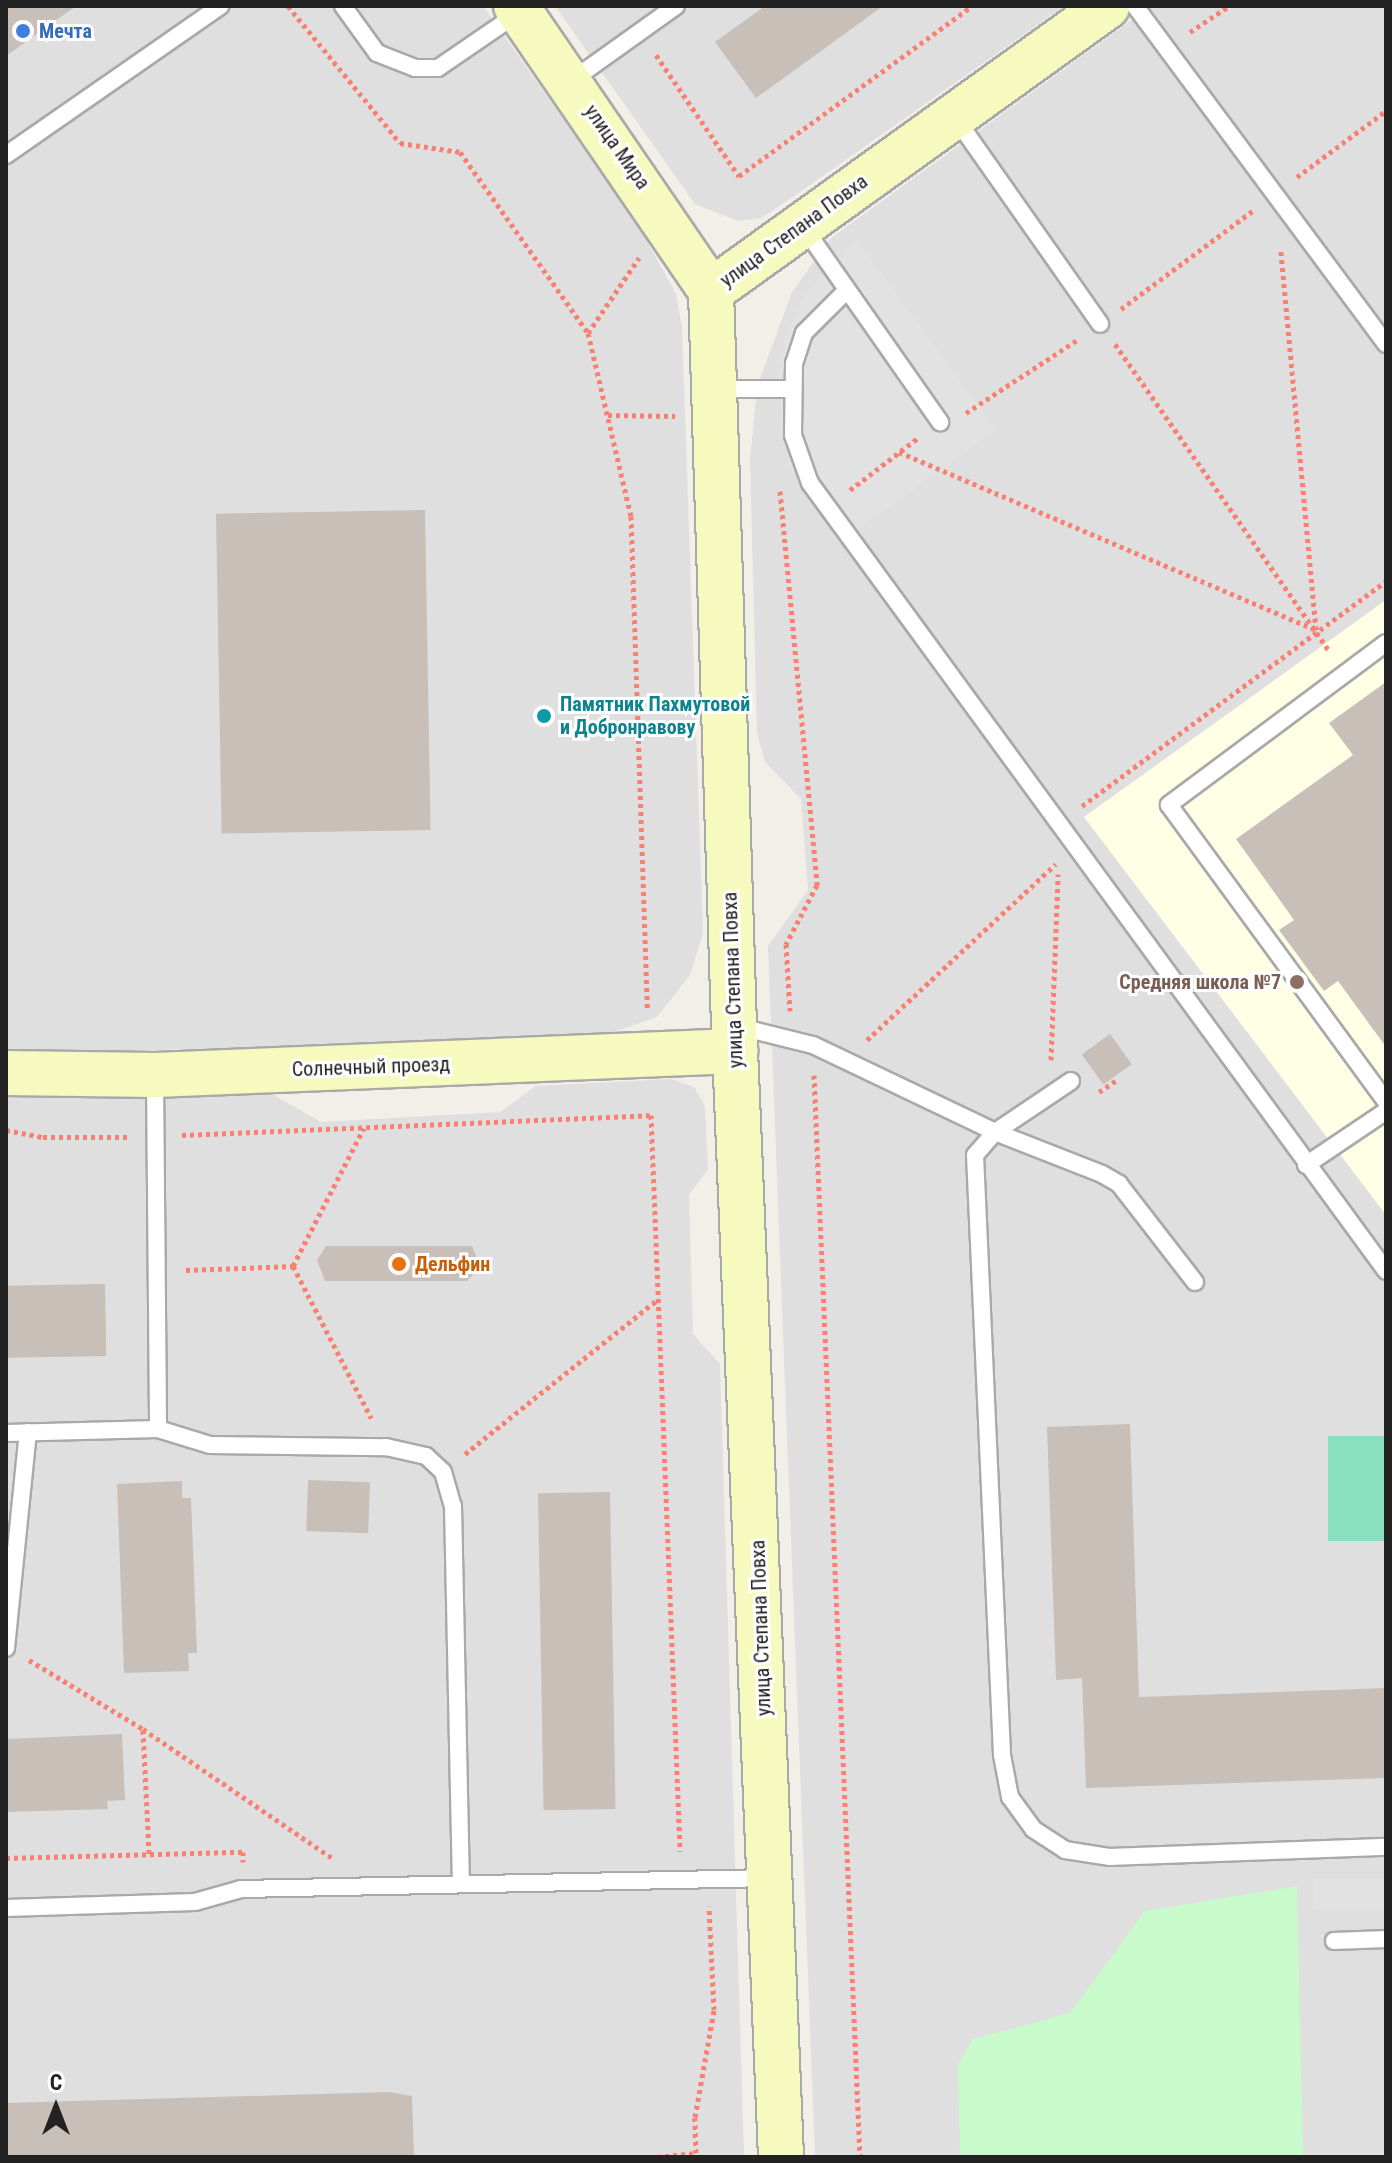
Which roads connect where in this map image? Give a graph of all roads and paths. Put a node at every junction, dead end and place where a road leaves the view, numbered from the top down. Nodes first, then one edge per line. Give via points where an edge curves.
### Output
1 (220, 6) edge
2 (288, 6) edge
3 (343, 6) edge
4 (676, 6) edge
5 (972, 6) edge
6 (1107, 6) edge
7 (1135, 6) edge
8 (1229, 6) edge
9 (518, 9) edge
10 (640, 32) junction
11 (1166, 49) junction
12 (571, 81) junction
13 (954, 115) junction
14 (6, 155) edge
15 (1275, 194) junction
16 (801, 224) junction
17 (649, 244) dead end
18 (847, 290) junction
19 (711, 291) junction
20 (1100, 324) joint
21 (588, 333) junction
22 (1386, 344) edge
23 (712, 389) junction
24 (789, 389) junction
25 (608, 415) junction
26 (677, 416) dead end
27 (940, 422) dead end
28 (899, 452) dead end
29 (779, 478) dead end
30 (1386, 581) edge
31 (1316, 630) junction
32 (1386, 643) edge
33 (1344, 675) junction
34 (1059, 824) junction
35 (1059, 861) junction
36 (647, 1019) dead end
37 (791, 1036) junction
38 (735, 1039) junction
39 (813, 1045) junction
40 (845, 1060) junction
41 (6, 1073) edge
42 (155, 1075) junction
43 (1071, 1081) dead end
44 (1050, 1095) junction
45 (1386, 1102) edge
46 (1386, 1111) edge
47 (365, 1128) junction
48 (6, 1130) edge
49 (995, 1132) junction
50 (155, 1137) junction
51 (1306, 1165) junction
52 (293, 1266) junction
53 (157, 1271) junction
54 (1386, 1271) edge
55 (1195, 1282) dead end
56 (656, 1301) junction
57 (158, 1429) junction
58 (28, 1432) junction
59 (6, 1433) edge
60 (386, 1447) junction
61 (443, 1472) junction
62 (7, 1647) edge
63 (143, 1729) junction
64 (1386, 1847) edge
65 (243, 1852) dead end
66 (149, 1854) junction
67 (6, 1858) edge
68 (770, 1878) junction
69 (694, 1879) junction
70 (461, 1883) junction
71 (371, 1885) junction
72 (6, 1908) edge
73 (1386, 1939) edge
74 (1334, 1941) dead end
75 (657, 2157) edge
76 (781, 2157) edge
77 (860, 2157) edge

1 - 14 lane
2 - 21 path via 400,143 460,152
3 - 9 lane via 377,53 415,68 438,68
4 - 10 lane
5 - 10 path via 739,176
6 - 13 street, улица Степана Повха
7 - 11 lane
8 - 11 path
9 - 12 street, улица Мира
10 - 12 lane
11 - 15 lane
12 - 19 street, улица Мира
13 - 16 street, улица Степана Повха
13 - 20 lane
15 - 22 lane
15 - 31 path
16 - 18 lane
16 - 19 street, улица Степана Повха
17 - 21 path
18 - 24 lane via 804,333
18 - 27 lane
19 - 23 street, улица Степана Повха
20 - 31 path
21 - 25 path
23 - 24 lane
23 - 38 street, улица Степана Повха
24 - 34 lane via 793,435 810,483
25 - 26 path
25 - 36 path via 631,516
28 - 31 path
29 - 37 path via 817,885 786,944
30 - 31 path
31 - 33 path
31 - 34 path
32 - 33 lane
33 - 45 lane via 1169,805
34 - 35 path
34 - 51 lane
35 - 40 path
35 - 44 path
37 - 38 lane
37 - 39 lane
38 - 42 street, Солнечный проезд
38 - 68 street, улица Степана Повха
39 - 40 lane
39 - 77 path
40 - 49 lane
41 - 42 street, Солнечный проезд
42 - 50 lane
43 - 44 lane
44 - 49 lane
46 - 51 lane
47 - 50 path
47 - 52 path
47 - 56 path via 651,1115
48 - 50 path via 43,1137
49 - 55 lane via 1119,1184
49 - 64 lane via 975,1155 1002,1755 1010,1797 1033,1829 1065,1850 1110,1857
50 - 53 lane
51 - 54 lane
52 - 53 path
52 - 60 path
53 - 57 lane
56 - 61 path
56 - 69 path via 680,1854
57 - 58 lane
57 - 60 lane via 210,1445
58 - 59 lane
58 - 62 lane
60 - 61 lane via 426,1456
61 - 70 lane via 453,1506
62 - 63 path
63 - 66 path
63 - 71 path
65 - 66 path
66 - 67 path
68 - 69 lane
68 - 76 street, улица Степана Повха
69 - 70 lane
69 - 75 path via 710,1909 714,2010 695,2117 696,2153
70 - 71 lane
71 - 72 lane via 241,1889 195,1902
73 - 74 lane

